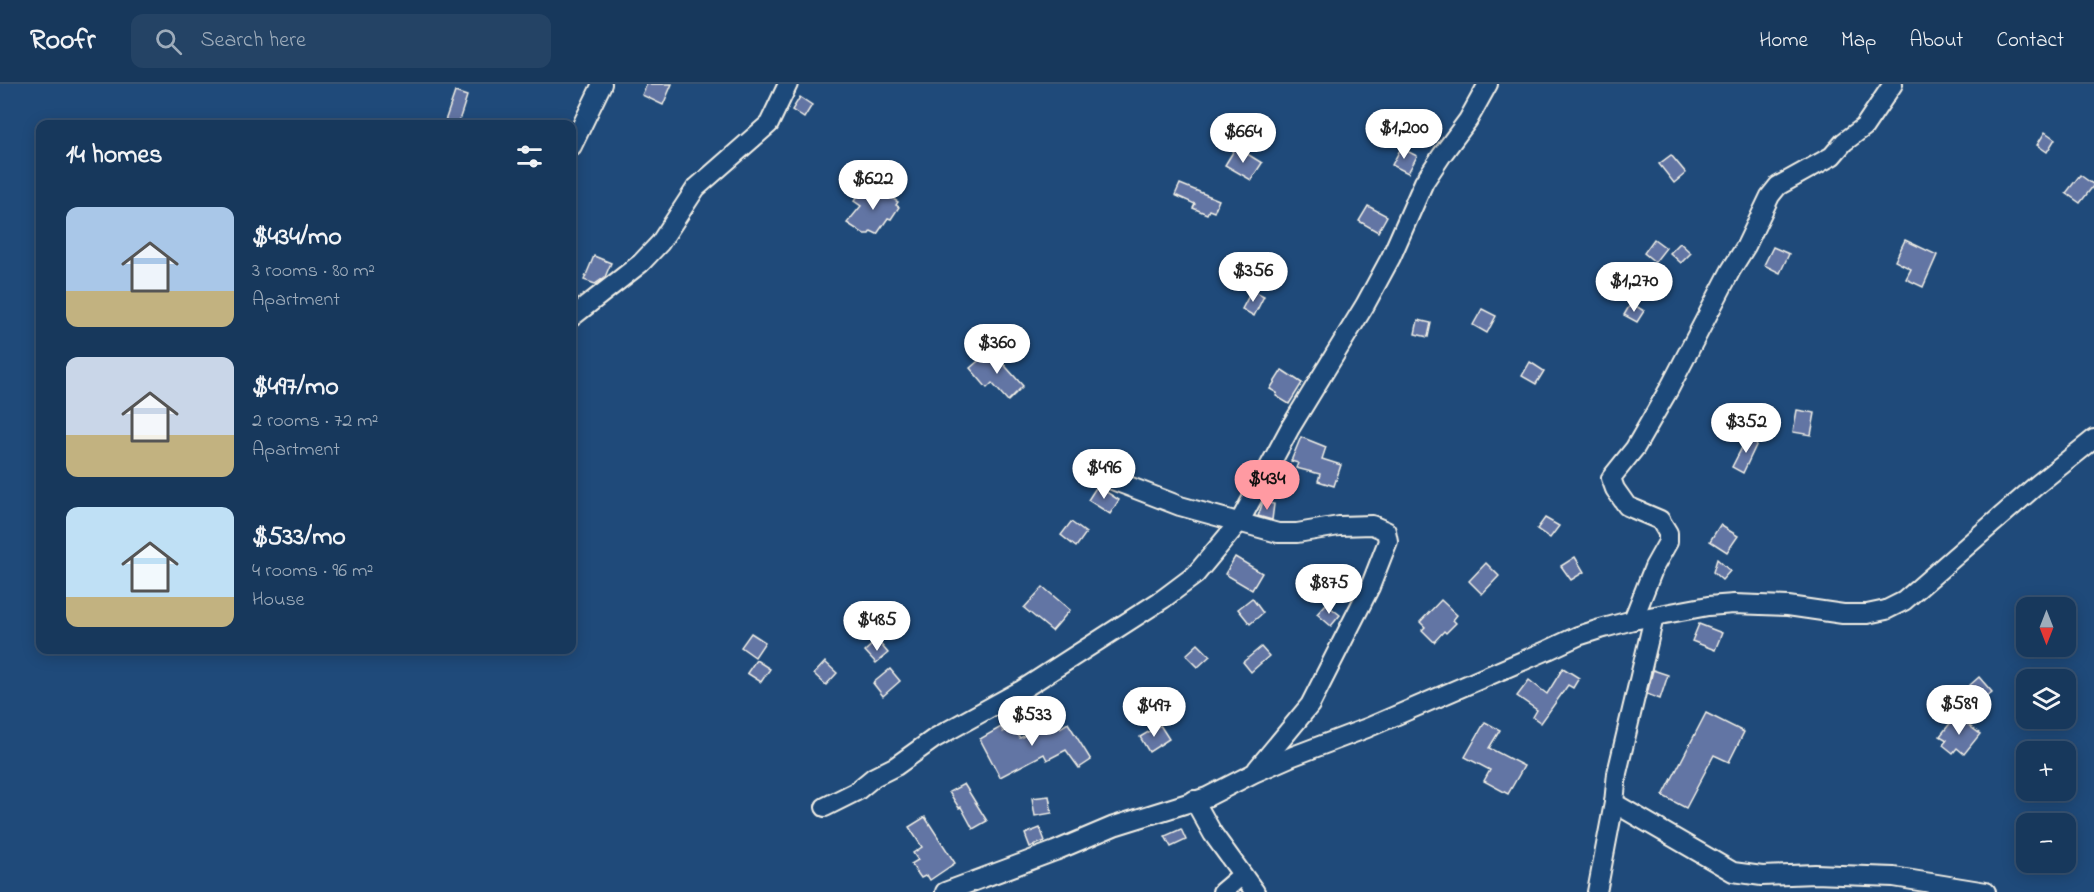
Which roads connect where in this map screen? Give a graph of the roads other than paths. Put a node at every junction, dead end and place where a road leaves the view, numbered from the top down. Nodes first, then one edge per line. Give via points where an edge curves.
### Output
1 (602, 84) edge
2 (788, 84) edge
3 (1488, 84) edge
4 (1893, 84) edge
5 (576, 138) edge
6 (576, 314) edge
7 (2094, 440) edge
8 (1097, 474) dead end
9 (1240, 521) junction
10 (1654, 617) junction
11 (1633, 620) junction
12 (1254, 773) junction
13 (1194, 800) junction
14 (1614, 803) junction
15 (825, 807) dead end
16 (1242, 875) junction
17 (1880, 884) edge
18 (945, 892) edge
19 (1222, 892) edge
20 (1255, 892) edge
21 (1597, 892) edge
22 (1986, 892) edge

1 - 5 street
2 - 6 street via 769,124 696,188 660,243 641,264
3 - 9 street via 1424,182 1365,305 1290,428
4 - 11 street via 1864,127 1832,156 1778,186 1770,196 1669,389 1635,448 1611,478 1628,506 1660,520 1668,533 1668,542
7 - 10 street via 1904,601 1886,610 1844,614 1734,604
8 - 9 street via 1180,506
9 - 12 street via 1278,533 1354,526 1379,546 1381,560 1310,705
9 - 15 street via 1195,575 1163,599 1020,691 935,738 857,791
10 - 11 street
10 - 14 street via 1617,773
11 - 12 street via 1578,636
12 - 13 street
13 - 16 street
13 - 18 street via 1114,826
14 - 17 street via 1733,872 1761,876 1815,874
14 - 21 street
16 - 19 street
16 - 20 street
17 - 22 street via 1918,880

